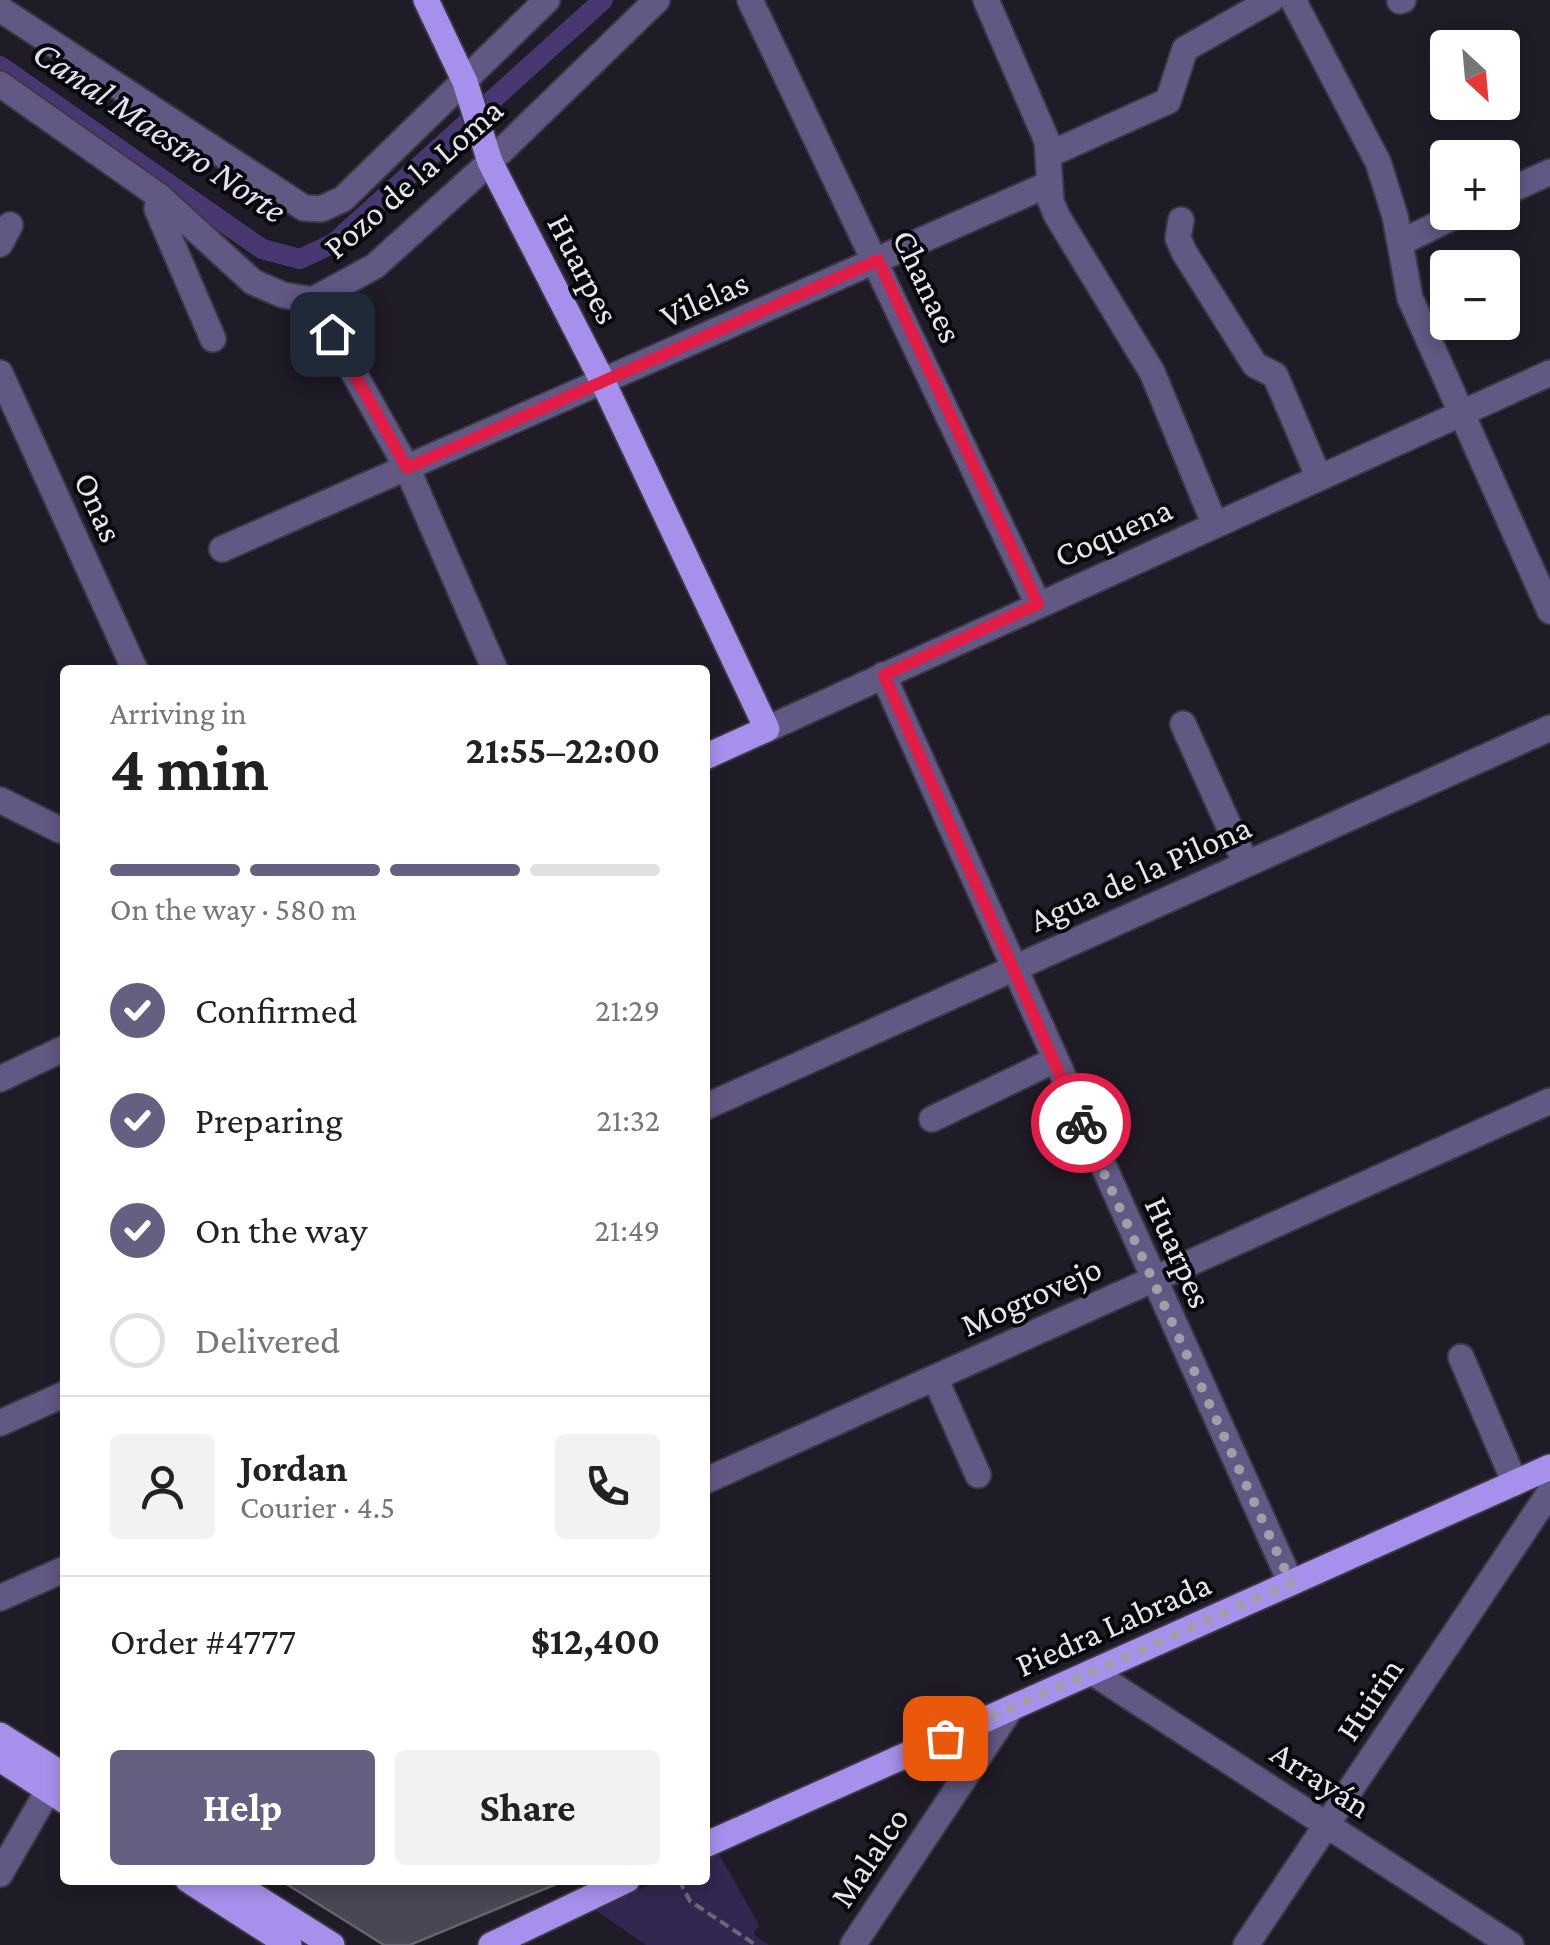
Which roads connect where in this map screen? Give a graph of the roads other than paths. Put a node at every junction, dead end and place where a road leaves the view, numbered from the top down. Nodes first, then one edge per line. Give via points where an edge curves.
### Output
1 (426, 0) edge
2 (546, 0) edge
3 (657, 0) edge
4 (750, 0) edge
5 (1271, 0) edge
6 (1293, 0) edge
7 (988, 2) edge
8 (0, 8) edge
9 (465, 82) junction
10 (0, 84) edge
11 (1050, 154) junction
12 (490, 162) junction
13 (1550, 172) edge
14 (1049, 184) junction
15 (1520, 186) edge
16 (159, 196) junction
17 (1181, 220) dead end
18 (1430, 228) edge
19 (1400, 242) junction
20 (878, 260) junction
21 (313, 300) junction
22 (213, 339) dead end
23 (0, 373) edge
24 (1550, 374) edge
25 (604, 382) junction
26 (1462, 413) junction
27 (407, 468) junction
28 (1320, 478) junction
29 (1214, 525) junction
30 (222, 549) dead end
31 (1038, 604) junction
32 (1550, 611) edge
33 (133, 665) edge
34 (493, 665) edge
35 (884, 675) junction
36 (1183, 724) dead end
37 (768, 728) junction
38 (1550, 728) edge
39 (710, 754) edge
40 (0, 800) edge
41 (60, 830) dead end
42 (1246, 864) junction
43 (1012, 970) junction
44 (60, 1050) edge
45 (1053, 1061) junction
46 (0, 1079) edge
47 (1550, 1101) edge
48 (710, 1106) edge
49 (932, 1119) dead end
50 (1152, 1280) junction
51 (1461, 1357) dead end
52 (934, 1378) junction
53 (60, 1396) edge
54 (0, 1423) edge
55 (1550, 1468) edge
56 (978, 1475) dead end
57 (710, 1480) edge
58 (1515, 1483) junction
59 (1550, 1492) edge
60 (60, 1571) edge
61 (1291, 1583) junction
62 (0, 1598) edge
63 (1092, 1672) junction
64 (1011, 1708) junction
65 (0, 1735) edge
66 (0, 1759) edge
67 (60, 1781) edge
68 (1327, 1825) junction
69 (710, 1834) edge
70 (0, 1874) edge
71 (196, 1885) edge
72 (238, 1885) edge
73 (617, 1885) edge
74 (289, 1945) edge
75 (332, 1945) edge
76 (492, 1945) edge
77 (852, 1945) edge
78 (1246, 1945) edge
79 (1512, 1945) edge

1 - 9 main road, Huarpes
2 - 9 street, Pozo de la Loma
3 - 12 street, Pozo de la Loma
4 - 20 street, Chanaes
5 - 11 street via 1185,49 1168,101
6 - 19 street via 1378,162
7 - 11 street
8 - 9 street, Pozo de la Loma via 304,208 343,199
9 - 12 main road, Huarpes
10 - 16 street, Pozo de la Loma
11 - 14 street
12 - 21 street, Pozo de la Loma via 375,266
12 - 25 main road, Huarpes
13 - 15 street
14 - 20 street, Vilelas
14 - 29 street via 1057,216 1152,372
16 - 21 street, Pozo de la Loma via 254,282
16 - 22 street via 157,209
17 - 28 street via 1184,252 1255,365 1275,375
18 - 19 street
19 - 26 street via 1406,285
20 - 25 street, Vilelas
20 - 31 street, Chanaes
21 - 27 street
23 - 33 street, Onas
24 - 26 street, Coquena
25 - 27 street, Vilelas
25 - 37 main road, Huarpes
26 - 28 street, Coquena
26 - 32 street
27 - 30 street, Vilelas
27 - 34 street
28 - 29 street, Coquena
29 - 31 street, Coquena
31 - 35 street, Coquena
35 - 37 street, Coquena
35 - 43 street, Huarpes
36 - 42 street
37 - 39 main road, Coquena
38 - 42 street, Agua de la Pilona
40 - 41 street
42 - 43 street, Agua de la Pilona
43 - 45 street, Huarpes
43 - 48 street, Agua de la Pilona
44 - 46 street
45 - 49 street
45 - 50 street, Huarpes
47 - 50 street, Mogrovejo
50 - 52 street, Mogrovejo
50 - 61 street, Huarpes
51 - 58 street
52 - 56 street
52 - 57 street, Mogrovejo
53 - 54 street
55 - 58 main road, Piedra Labrada
58 - 61 main road, Piedra Labrada
59 - 68 street, Huirin
60 - 62 street
61 - 63 main road, Piedra Labrada
63 - 64 main road, Piedra Labrada
63 - 68 street, Arrayán
64 - 69 main road, Piedra Labrada
64 - 77 street, Malalco
65 - 67 main road
66 - 67 main road
67 - 70 street
68 - 78 street, Huirin
68 - 79 street, Arrayán
71 - 74 main road
72 - 75 main road
73 - 76 main road

